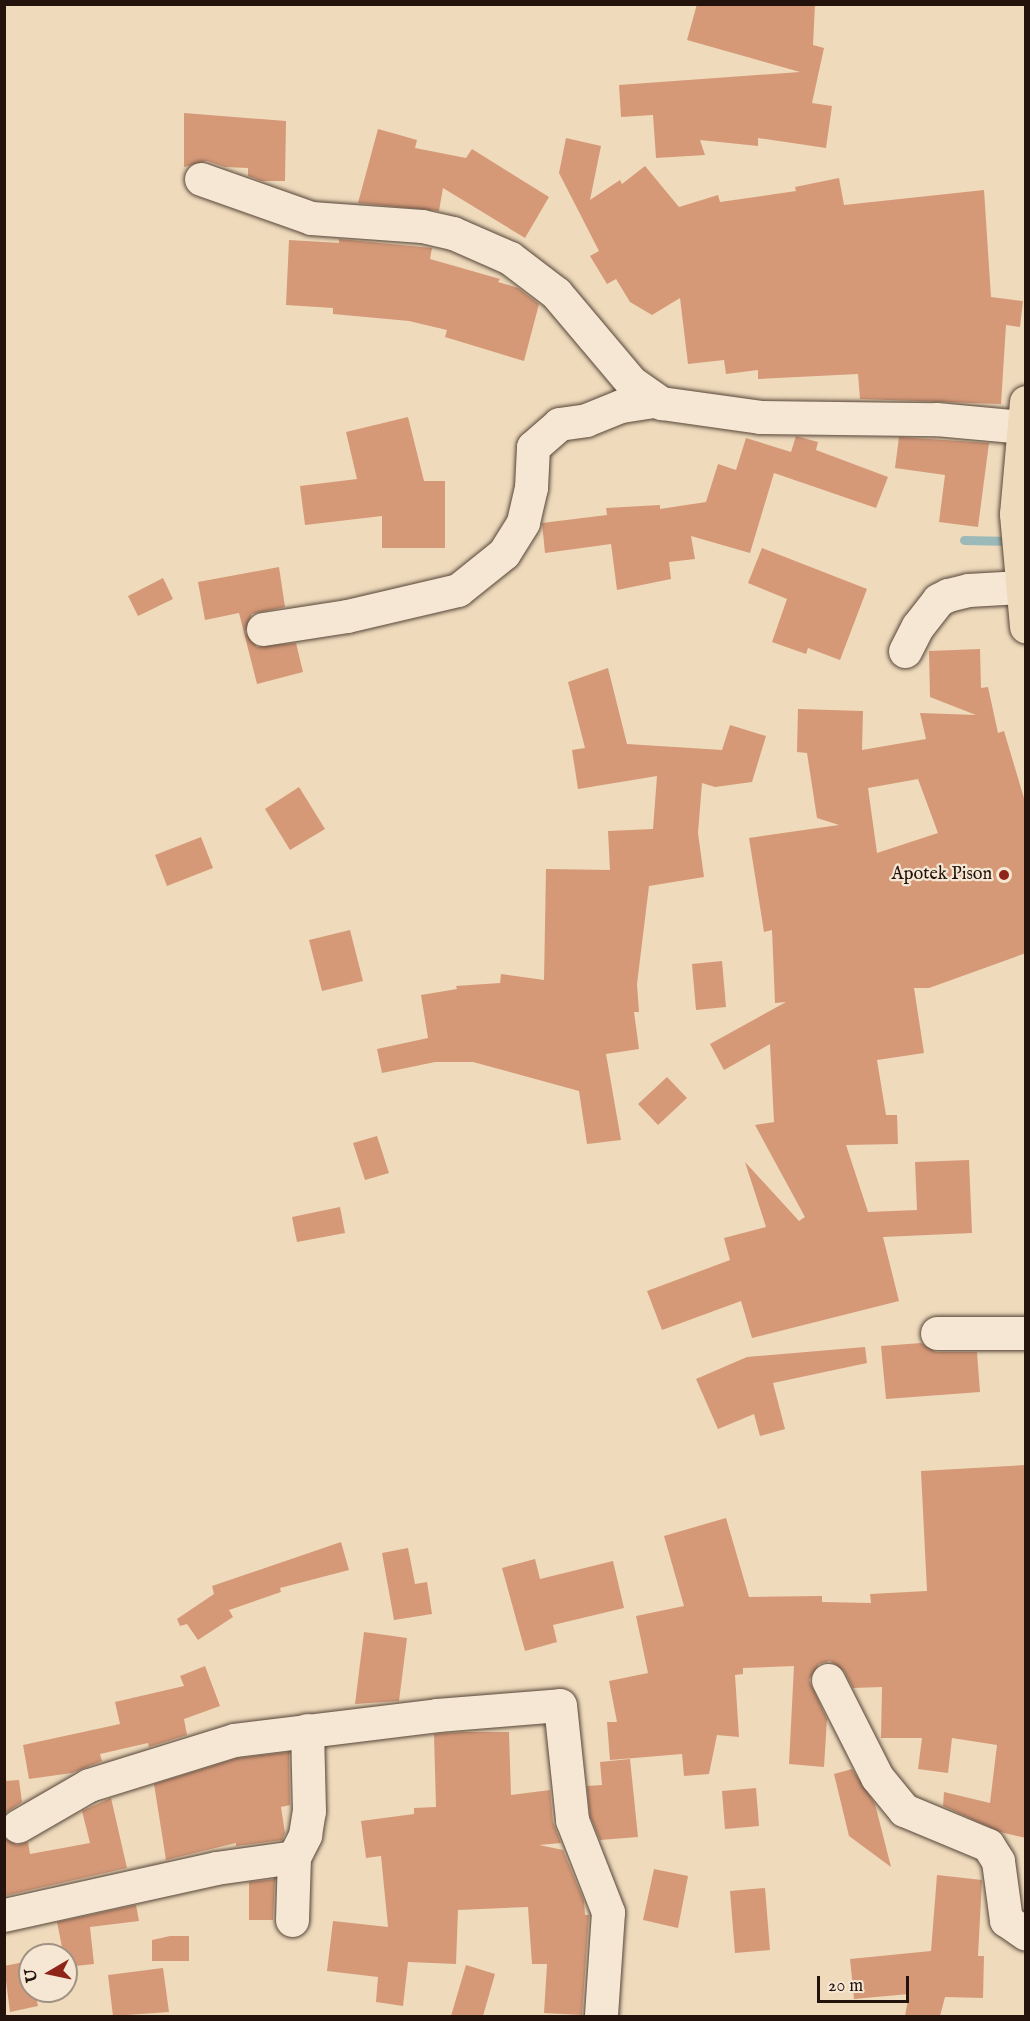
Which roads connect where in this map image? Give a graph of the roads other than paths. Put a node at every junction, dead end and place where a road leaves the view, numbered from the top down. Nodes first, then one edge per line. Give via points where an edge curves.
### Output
1 (201, 179) dead end
2 (654, 401) junction
3 (1024, 415) edge
4 (1019, 516) edge
5 (1019, 575) junction
6 (1026, 627) edge
7 (263, 629) dead end
8 (905, 651) dead end
9 (936, 1333) dead end
10 (1026, 1333) edge
11 (828, 1680) dead end
12 (307, 1730) junction
13 (18, 1826) dead end
14 (294, 1857) junction
15 (4, 1915) edge
16 (292, 1920) dead end
17 (1026, 1934) edge
18 (601, 2016) edge

1 - 2 street via 311,218 422,226 453,233 510,258 556,293 631,382
2 - 3 street via 759,417 936,419
2 - 7 street via 559,424 533,447 531,488 523,522 504,553 458,590 347,616
3 - 4 highway
4 - 5 highway
5 - 6 highway
5 - 8 street via 938,600
9 - 10 street
11 - 17 street via 877,1777 904,1810 988,1845 998,1861 1006,1920
12 - 13 street via 234,1740 127,1771 88,1785
12 - 14 street via 309,1811 305,1835
12 - 18 street via 560,1705 572,1820 608,1912
14 - 15 street via 216,1868
14 - 16 street

